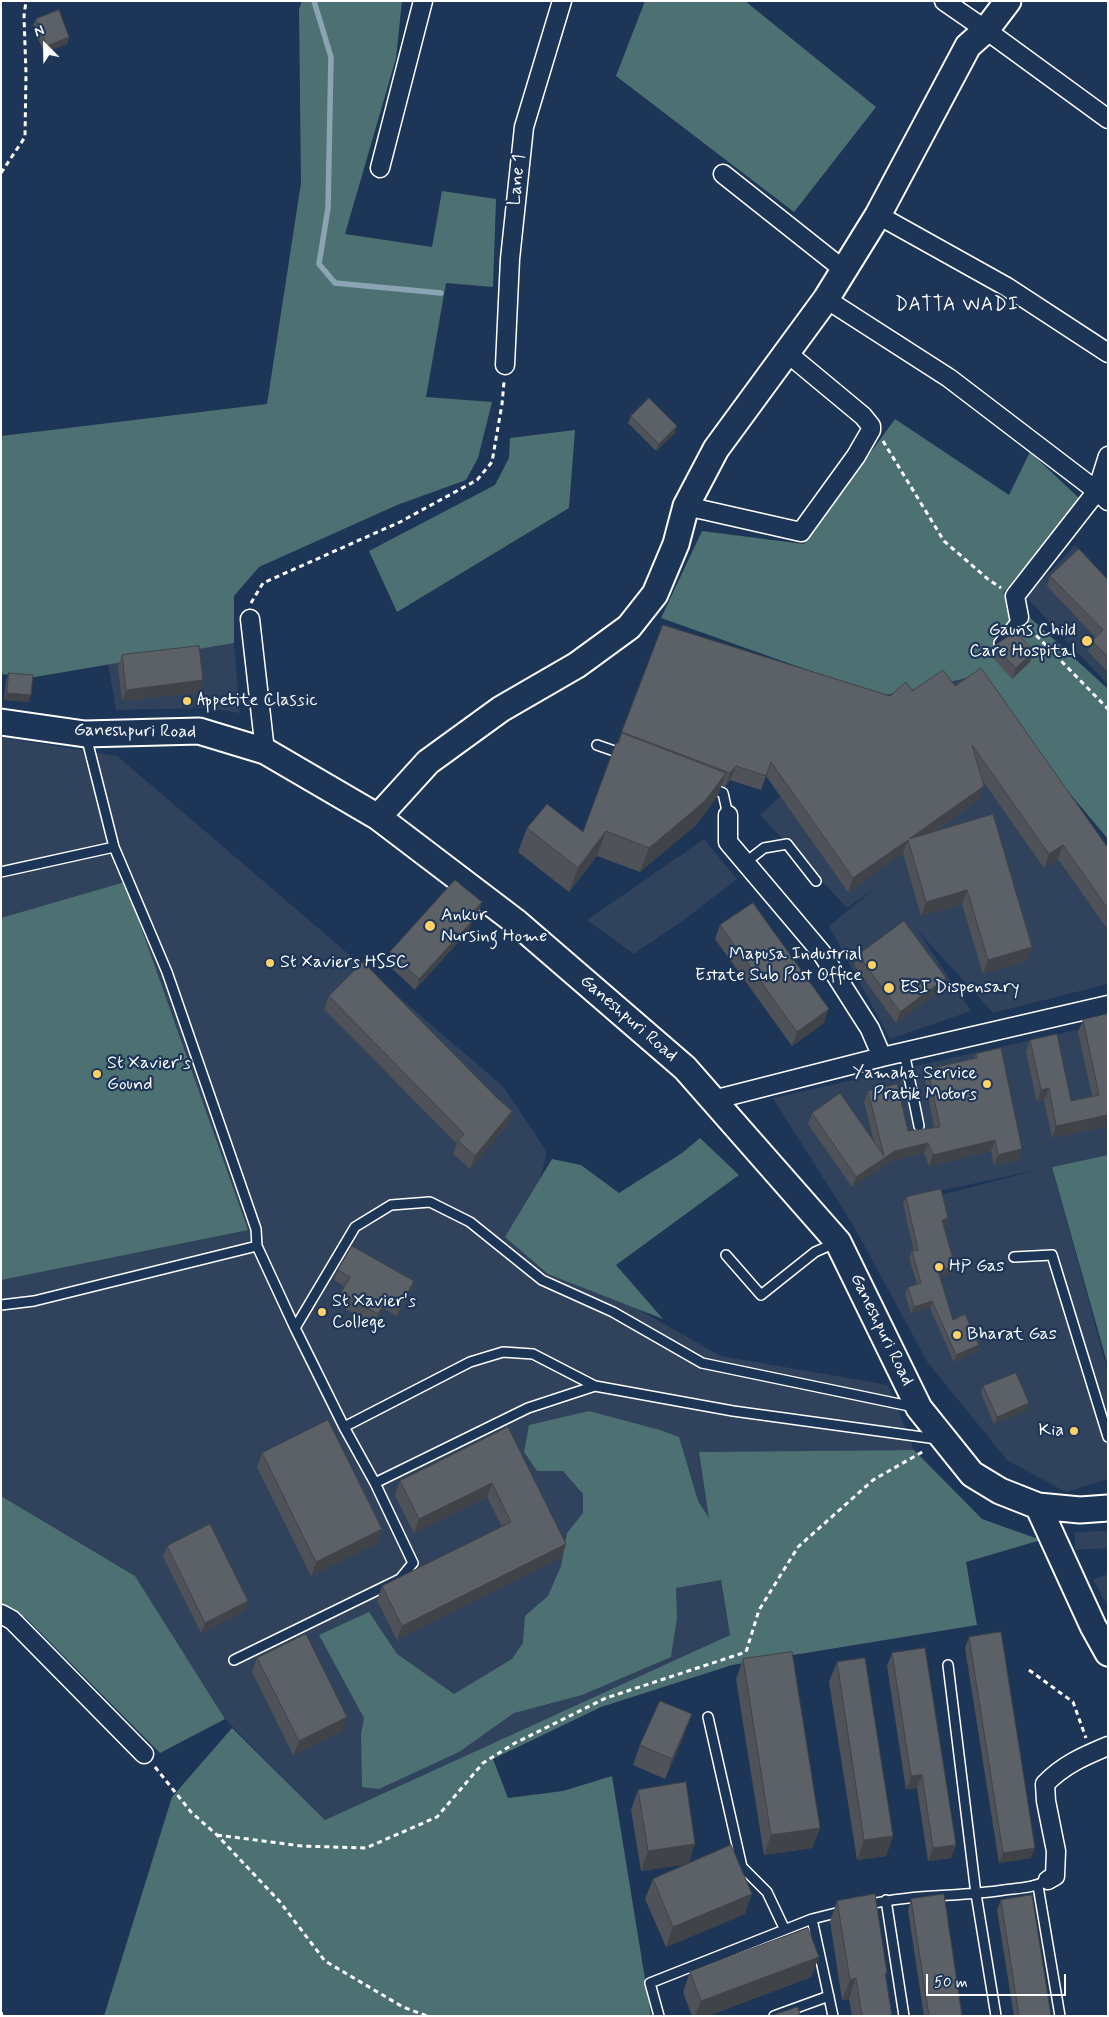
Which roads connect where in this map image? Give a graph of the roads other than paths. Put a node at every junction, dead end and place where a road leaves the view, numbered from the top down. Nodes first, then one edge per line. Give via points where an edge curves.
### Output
1 (423, 1) edge
2 (562, 1) edge
3 (944, 1) edge
4 (1008, 1) edge
5 (986, 30) junction
6 (1108, 120) edge
7 (380, 168) dead end
8 (723, 174) dead end
9 (878, 215) junction
10 (844, 270) junction
11 (826, 299) junction
12 (786, 352) junction
13 (1108, 353) edge
14 (504, 365) road end
15 (1108, 456) edge
16 (1102, 496) edge
17 (686, 506) junction
18 (1020, 616) joint
19 (250, 619) road end
20 (1000, 642) edge
21 (1, 722) edge
22 (85, 734) junction
23 (597, 745) dead end
24 (265, 751) junction
25 (633, 758) edge
26 (696, 782) edge
27 (728, 815) joint
28 (378, 817) junction
29 (114, 847) junction
30 (746, 862) junction
31 (1, 872) edge
32 (816, 881) dead end
33 (1108, 1005) edge
34 (904, 1052) junction
35 (882, 1057) junction
36 (713, 1100) junction
37 (919, 1126) dead end
38 (838, 1242) junction
39 (257, 1246) junction
40 (726, 1255) dead end
41 (1014, 1257) dead end
42 (1, 1305) edge
43 (295, 1328) junction
44 (595, 1386) junction
45 (919, 1408) junction
46 (344, 1427) junction
47 (1108, 1437) edge
48 (936, 1444) junction
49 (375, 1483) junction
50 (1038, 1506) junction
51 (1108, 1508) edge
52 (1, 1614) edge
53 (1108, 1653) edge
54 (234, 1660) dead end
55 (948, 1665) dead end
56 (708, 1716) dead end
57 (1100, 1750) edge
58 (144, 1754) road end
59 (1043, 1883) junction
60 (976, 1894) junction
61 (886, 1900) junction
62 (812, 1919) junction
63 (784, 1930) junction
64 (829, 1996) junction
65 (659, 2016) edge
66 (774, 2016) edge
67 (833, 2016) edge
68 (904, 2016) edge
69 (996, 2016) edge
70 (1060, 2016) edge

1 - 7 street
2 - 14 street, Lane 1 via 524,127 510,259
3 - 5 street
4 - 5 street
5 - 6 street
5 - 9 street via 968,46
8 - 10 street
9 - 10 street
9 - 13 street via 1007,287
10 - 11 street
11 - 12 street
11 - 16 street via 949,378
12 - 17 street via 716,449
12 - 17 street via 871,426 856,456 801,532
15 - 16 street
16 - 18 street via 1014,596
17 - 28 street via 676,544 655,594 628,627 576,665 502,709 428,762
18 - 20 lane
19 - 24 street
21 - 22 street, Ganeshpuri Road
22 - 24 street, Ganeshpuri Road via 199,731
22 - 29 lane
23 - 25 lane
24 - 28 street, Ganeshpuri Road
26 - 27 lane via 723,793
27 - 30 street via 728,842
28 - 36 street, Ganeshpuri Road via 516,922 685,1068
29 - 31 lane
29 - 39 lane via 167,972 256,1229
30 - 32 lane via 764,848 787,844
30 - 35 street via 821,952 870,1029
33 - 34 street
34 - 35 street
34 - 37 lane
35 - 36 street
36 - 38 street, Ganeshpuri Road
38 - 40 lane via 814,1252 761,1295
38 - 45 street, Ganeshpuri Road
39 - 42 lane via 34,1301
39 - 43 lane
41 - 47 lane via 1052,1255
43 - 45 lane via 355,1227 390,1205 430,1202 470,1222 542,1280 613,1312 702,1363
43 - 46 lane
44 - 46 lane via 533,1354 503,1352 470,1362
44 - 48 lane
44 - 49 lane via 528,1408
45 - 48 street, Ganeshpuri Road
46 - 49 lane
48 - 50 street, Ganeshpuri Road via 972,1474 1000,1491
49 - 54 lane via 413,1563 400,1579
50 - 51 street, Ganeshpuri Road via 1080,1510
50 - 53 street
52 - 58 street via 12,1620
55 - 60 lane
56 - 63 lane via 742,1867 767,1892
57 - 59 street via 1078,1759 1045,1784 1056,1851 1056,1876
59 - 60 lane
59 - 70 lane
60 - 61 lane
60 - 69 lane
61 - 62 lane
61 - 68 lane
62 - 63 lane
62 - 64 lane
63 - 65 lane via 650,1984
64 - 66 lane
64 - 67 lane

